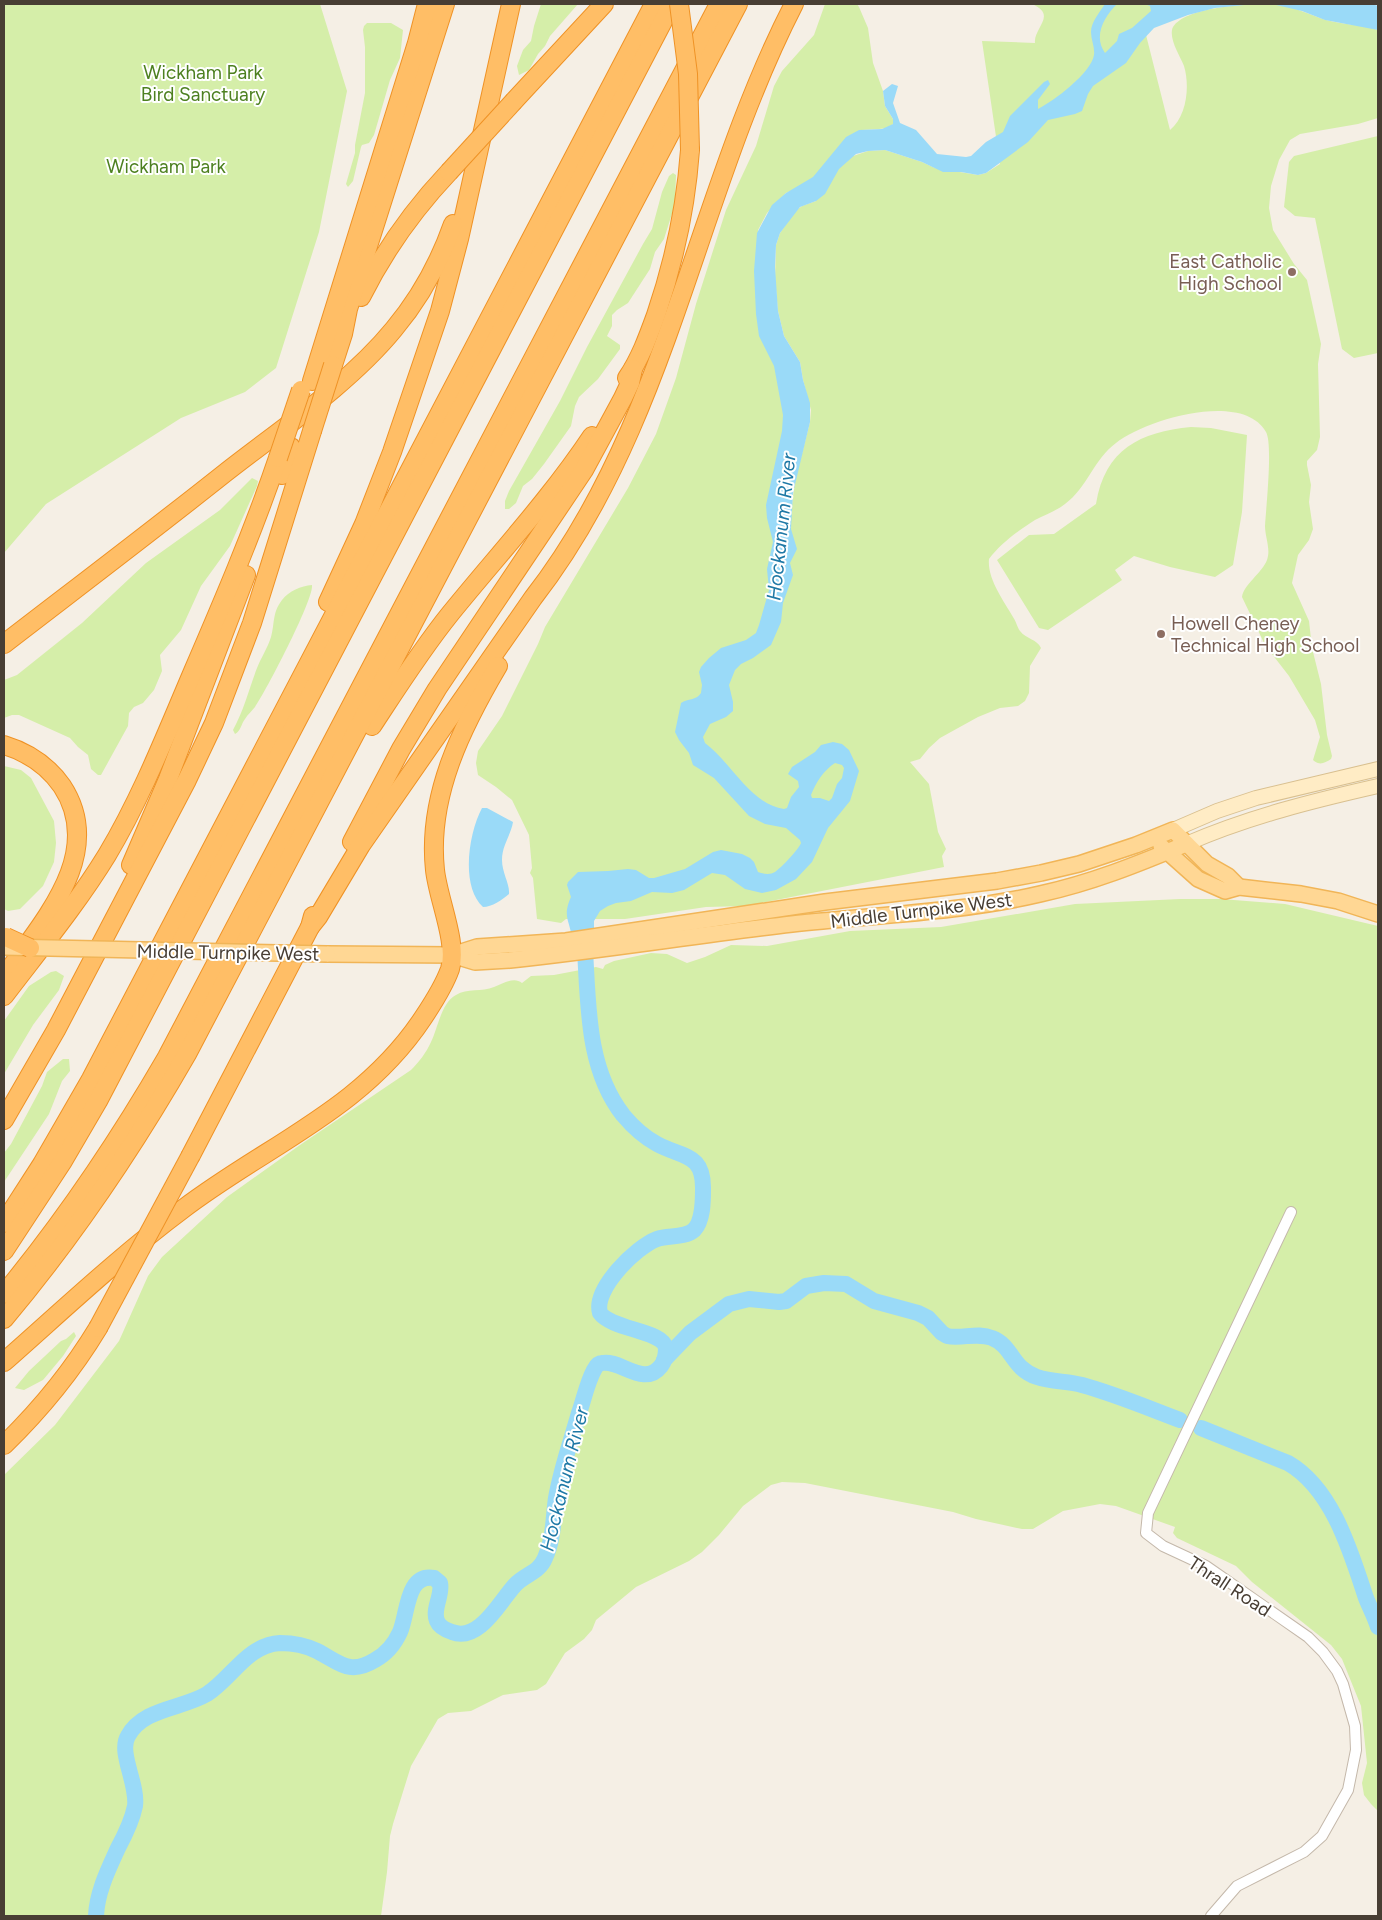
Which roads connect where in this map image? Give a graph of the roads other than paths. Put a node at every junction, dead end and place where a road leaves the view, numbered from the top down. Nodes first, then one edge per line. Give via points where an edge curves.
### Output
1 (427, 4) edge
2 (445, 4) edge
3 (511, 4) edge
4 (604, 4) edge
5 (654, 4) edge
6 (672, 4) edge
7 (679, 4) edge
8 (719, 4) edge
9 (738, 4) edge
10 (794, 4) edge
11 (478, 150) junction
12 (343, 334) junction
13 (633, 369) junction
14 (285, 452) junction
15 (548, 579) junction
16 (4, 644) edge
17 (295, 688) junction
18 (4, 744) edge
19 (342, 760) junction
20 (1374, 770) edge
21 (1377, 789) edge
22 (1173, 830) junction
23 (1153, 838) junction
24 (1186, 844) junction
25 (1168, 852) junction
26 (1239, 887) junction
27 (1378, 914) edge
28 (723, 925) junction
29 (310, 927) junction
30 (4, 940) edge
31 (30, 948) joint
32 (452, 955) junction
33 (88, 971) junction
34 (4, 977) edge
35 (4, 996) edge
36 (4, 1120) edge
37 (1291, 1212) dead end
38 (4, 1223) edge
39 (4, 1251) edge
40 (4, 1294) edge
41 (4, 1319) edge
42 (4, 1362) edge
43 (4, 1445) edge
44 (1211, 1916) edge

1 - 14 highway via 366,211
2 - 12 highway via 348,309
3 - 11 highway
4 - 12 highway, bridge via 414,213 367,285
5 - 17 highway
6 - 39 highway via 102,1094
7 - 13 highway, bridge via 689,81 690,150 684,200 673,258 653,323
8 - 40 highway via 171,1050 106,1157
9 - 19 highway
10 - 15 highway via 739,126 638,412 600,492
11 - 16 highway via 437,262 410,308 377,348 323,396
11 - 17 highway via 454,262 415,388 375,497 311,636
12 - 33 highway, bridge via 252,623 220,708 187,780
13 - 19 highway via 573,462 429,640 369,729
13 - 29 highway via 623,398 581,475 448,672 410,735 323,896
14 - 33 highway via 240,591 133,862 95,939
14 - 35 highway via 131,811 86,887
15 - 29 highway via 361,845
15 - 32 highway via 464,726 444,784 434,862
17 - 38 highway via 91,1079
18 - 34 highway via 34,758 55,778 70,802 77,833 74,860 65,885
19 - 41 highway via 165,1092 92,1206
20 - 21 main road, Middle Turnpike West
20 - 22 main road, Middle Turnpike West via 1251,800
21 - 24 main road, Middle Turnpike West via 1264,814
22 - 23 main road, Middle Turnpike West
22 - 24 main road
23 - 25 main road
23 - 28 main road, Middle Turnpike West via 1079,864 1015,878 838,900
24 - 25 main road, Middle Turnpike West
24 - 26 main road via 1210,867 1228,876
25 - 26 main road via 1206,884 1225,891
25 - 28 main road, Middle Turnpike West via 1087,882 1004,901
26 - 27 main road via 1320,897
28 - 32 main road, Middle Turnpike West via 479,962
29 - 43 highway, bridge via 98,1328 58,1385
30 - 31 highway, bridge
31 - 32 main road, Middle Turnpike West, bridge
32 - 42 highway via 447,976 429,1009 373,1078 323,1116 184,1208
33 - 36 highway
37 - 44 street, Thrall Road via 1148,1512 1146,1533 1163,1546 1206,1566 1308,1637 1323,1652 1349,1700 1356,1750 1348,1790 1322,1836 1304,1852 1237,1886

